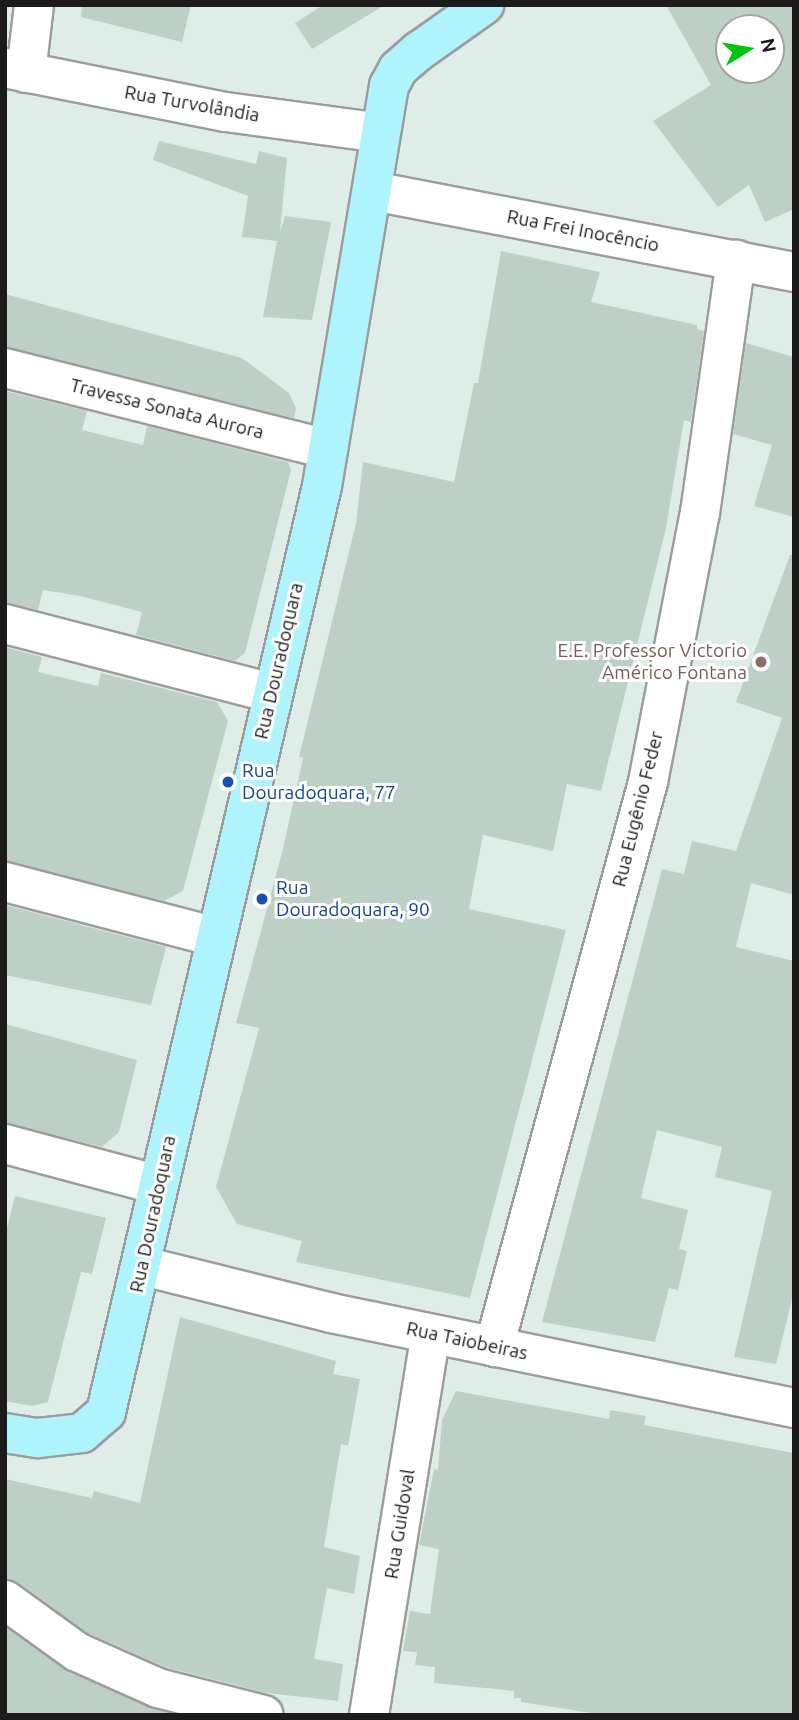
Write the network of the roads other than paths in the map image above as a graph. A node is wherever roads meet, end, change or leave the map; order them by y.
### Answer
1 (34, 5) edge
2 (484, 5) edge
3 (15, 70) edge
4 (381, 133) junction
5 (373, 191) junction
6 (736, 261) junction
7 (794, 272) edge
8 (5, 368) edge
9 (328, 449) junction
10 (5, 624) edge
11 (271, 693) junction
12 (5, 882) edge
13 (216, 937) junction
14 (5, 1144) edge
15 (159, 1185) junction
16 (143, 1266) junction
17 (430, 1334) junction
18 (494, 1347) junction
19 (794, 1408) edge
20 (5, 1433) edge
21 (5, 1600) edge
22 (264, 1715) edge
23 (369, 1715) edge

1 - 3 street
2 - 4 main road, Rua Douradoquara
3 - 4 street, Rua Turvolândia
4 - 5 main road, Rua Douradoquara
5 - 6 street, Rua Frei Inocêncio
5 - 9 main road, Rua Douradoquara
6 - 7 street, Rua Frei Inocêncio
6 - 18 street, Rua Eugênio Feder
8 - 9 street, Travessa Sonata Aurora
9 - 11 main road, Rua Douradoquara
10 - 11 street
11 - 13 main road, Rua Douradoquara
12 - 13 street
13 - 15 main road, Rua Douradoquara
14 - 15 street
15 - 16 main road, Rua Douradoquara
16 - 17 street, Rua Taiobeiras
16 - 20 main road, Rua Douradoquara
17 - 18 street, Rua Taiobeiras
17 - 23 street, Rua Guidoval
18 - 19 street, Rua Taiobeiras
21 - 22 street

